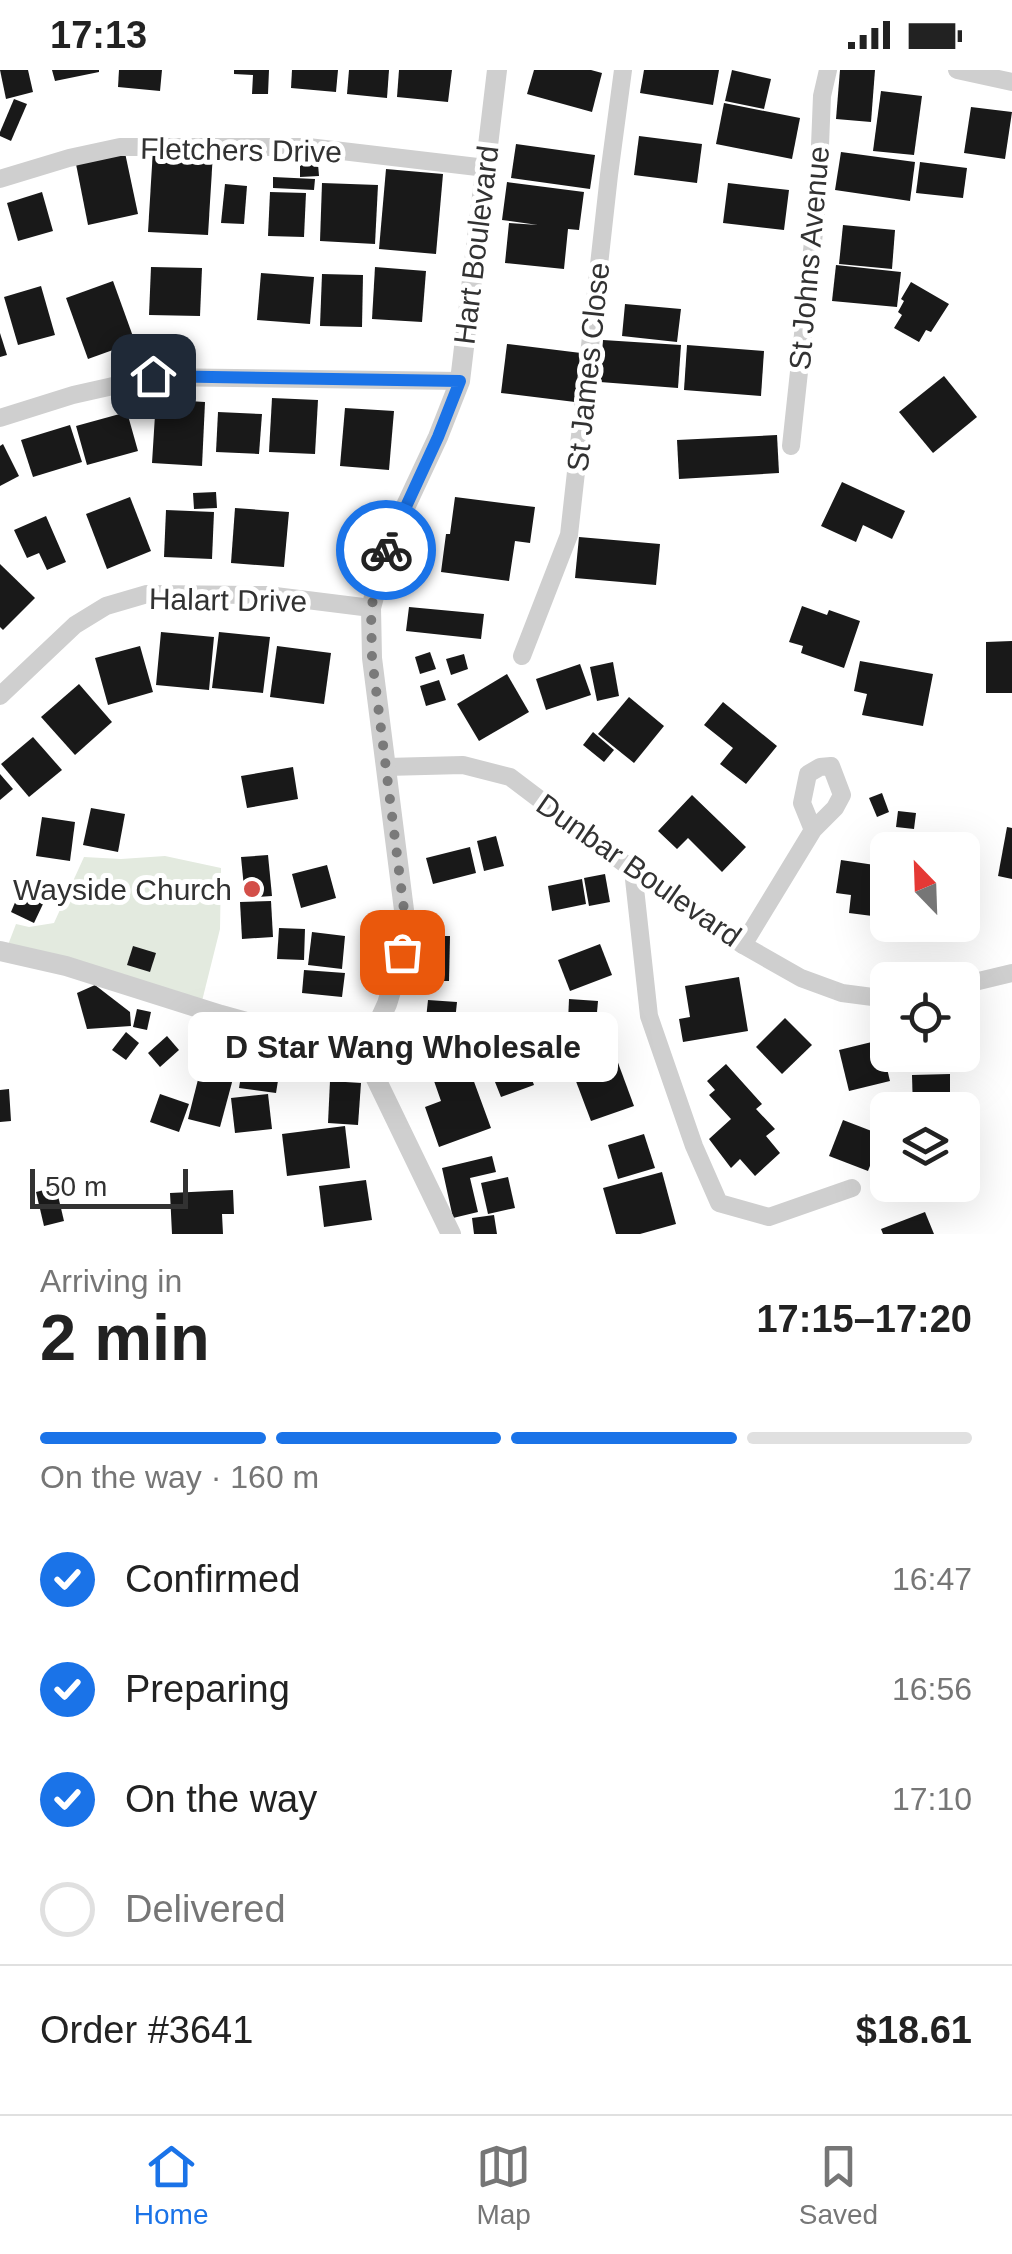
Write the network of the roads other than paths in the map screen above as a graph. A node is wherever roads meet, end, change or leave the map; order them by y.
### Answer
1 (497, 70) edge
2 (624, 70) edge
3 (828, 70) edge
4 (957, 70) edge
5 (1012, 82) edge
6 (486, 168) junction
7 (0, 178) edge
8 (460, 381) junction
9 (0, 418) edge
10 (791, 446) dead end
11 (371, 608) junction
12 (522, 656) dead end
13 (0, 696) edge
14 (386, 767) junction
15 (813, 830) dead end
16 (633, 870) junction
17 (744, 944) junction
18 (0, 952) edge
19 (1012, 973) edge
20 (980, 981) edge
21 (870, 997) edge
22 (364, 1054) junction
23 (852, 1188) dead end
24 (451, 1234) edge

1 - 6 street, Hart Boulevard
2 - 12 street, St James Close
3 - 10 street, St Johns Avenue
4 - 5 street
6 - 7 street, Fletchers Drive
6 - 8 street, Hart Boulevard
8 - 9 street
8 - 11 street, Hart Boulevard
11 - 13 street, Halart Drive
11 - 14 street, Hart Boulevard
14 - 16 street, Dunbar Boulevard
14 - 22 street, Hart Boulevard
15 - 17 street
16 - 17 street, Dunbar Boulevard
16 - 23 street
17 - 21 street, Dunbar Boulevard
18 - 22 street
19 - 20 street
22 - 24 street

